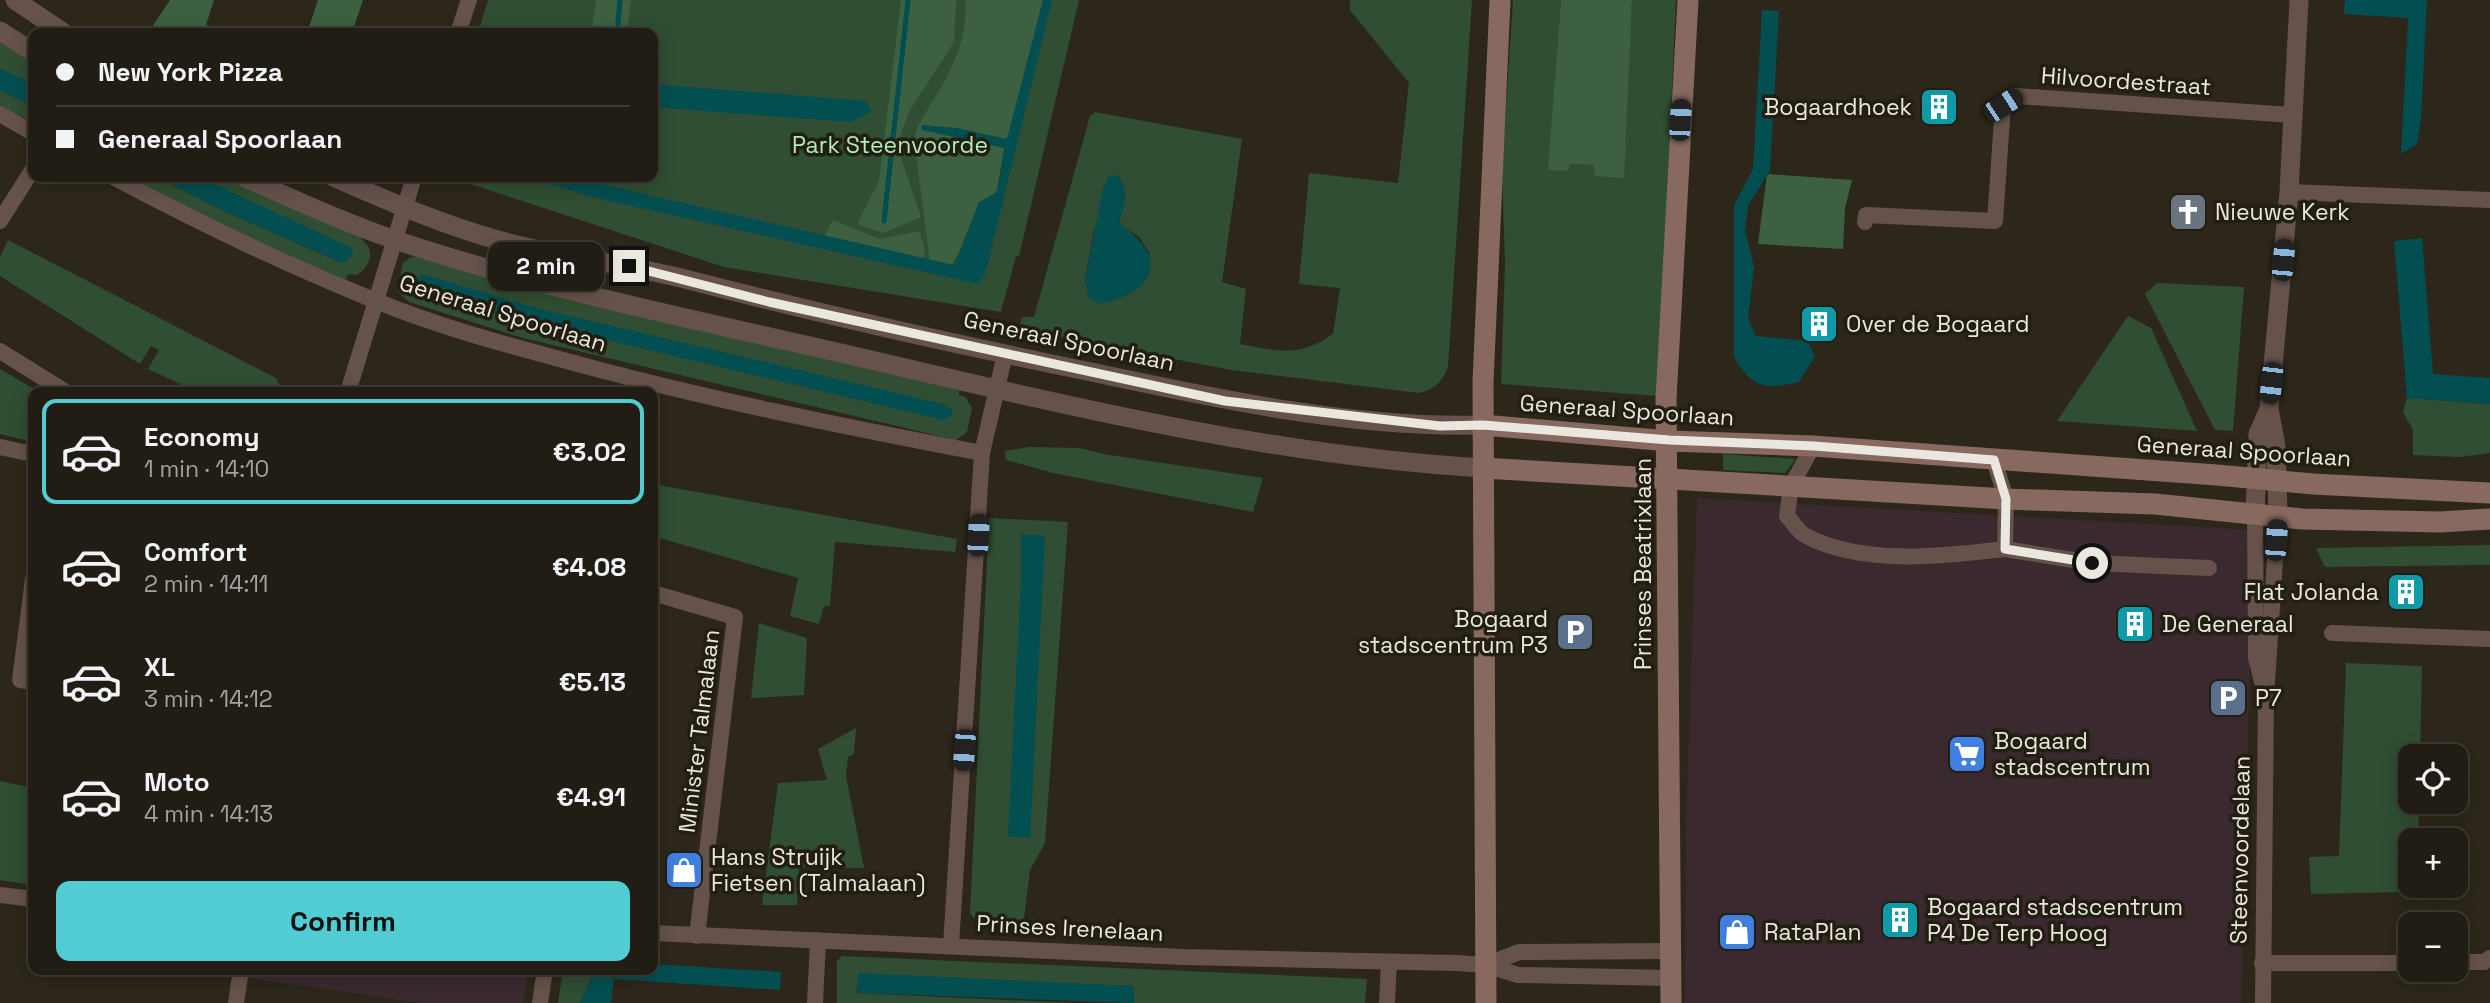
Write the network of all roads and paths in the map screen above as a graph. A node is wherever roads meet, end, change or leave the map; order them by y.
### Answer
1 (15, 0) edge
2 (469, 0) edge
3 (1500, 0) edge
4 (1688, 0) edge
5 (2299, 0) edge
6 (57, 28) edge
7 (460, 28) edge
8 (0, 31) edge
9 (28, 49) edge
10 (0, 114) edge
11 (2292, 116) junction
12 (28, 130) edge
13 (28, 177) edge
14 (123, 182) edge
15 (256, 182) edge
16 (344, 182) edge
17 (413, 182) edge
18 (2288, 192) junction
19 (2482, 200) edge
20 (405, 209) junction
21 (0, 221) edge
22 (1865, 222) dead end
23 (396, 240) junction
24 (377, 302) junction
25 (0, 351) edge
26 (1005, 355) junction
27 (617, 384) edge
28 (58, 387) edge
29 (350, 387) edge
30 (994, 391) junction
31 (658, 392) edge
32 (1483, 425) junction
33 (1669, 440) junction
34 (1814, 446) junction
35 (0, 447) edge
36 (28, 453) edge
37 (982, 453) junction
38 (1994, 460) junction
39 (1483, 468) junction
40 (1669, 480) junction
41 (2266, 480) junction
42 (1791, 486) junction
43 (2490, 493) edge
44 (2006, 499) junction
45 (2255, 513) junction
46 (2278, 515) junction
47 (2490, 519) edge
48 (2005, 549) junction
49 (2209, 568) dead end
50 (658, 594) edge
51 (28, 618) edge
52 (2332, 633) dead end
53 (2490, 639) edge
54 (28, 681) edge
55 (2266, 697) junction
56 (0, 895) edge
57 (28, 898) edge
58 (658, 933) edge
59 (697, 936) junction
60 (818, 940) junction
61 (951, 944) junction
62 (1670, 951) junction
63 (2490, 957) edge
64 (1389, 962) junction
65 (2468, 962) edge
66 (2262, 963) junction
67 (2398, 963) edge
68 (1486, 965) junction
69 (240, 975) edge
70 (544, 975) edge
71 (1670, 978) junction
72 (236, 1003) edge
73 (540, 1003) edge
74 (814, 1003) edge
75 (1387, 1003) edge
76 (1486, 1003) edge
77 (1671, 1003) edge
78 (2263, 1003) edge

1 - 6 street
2 - 7 street
3 - 32 main road
4 - 33 main road, Prinses Beatrixlaan
5 - 11 street, Steenvoordelaan
8 - 9 street
10 - 12 street
11 - 18 street, Steenvoordelaan
11 - 22 street, Hilvoordestraat
13 - 21 street
14 - 24 street, Generaal Spoorlaan
15 - 23 street, Generaal Spoorlaan
16 - 20 street, Generaal Spoorlaan
17 - 20 street
18 - 19 street
18 - 41 street, Steenvoordelaan
20 - 23 street
20 - 26 street, Generaal Spoorlaan
23 - 24 street
23 - 30 street, Generaal Spoorlaan
24 - 27 street, Generaal Spoorlaan
24 - 29 street
25 - 28 street
26 - 30 street
26 - 32 street, Generaal Spoorlaan
30 - 37 street
30 - 39 street, Generaal Spoorlaan
31 - 37 street, Generaal Spoorlaan
32 - 33 main road, Generaal Spoorlaan
32 - 39 main road
33 - 34 main road, Generaal Spoorlaan
33 - 40 main road, Prinses Beatrixlaan
34 - 38 main road, Generaal Spoorlaan
34 - 42 street
35 - 36 street
37 - 61 street
38 - 41 main road, Generaal Spoorlaan
38 - 44 street
39 - 40 main road, Generaal Spoorlaan
39 - 68 main road
40 - 42 main road, Generaal Spoorlaan
40 - 62 main road, Prinses Beatrixlaan
41 - 43 main road, Generaal Spoorlaan
41 - 45 street, Steenvoordelaan
41 - 46 street, Steenvoordelaan
42 - 44 main road, Generaal Spoorlaan
42 - 48 street
44 - 45 main road, Generaal Spoorlaan
44 - 48 street
45 - 46 main road, Generaal Spoorlaan
45 - 55 street, Steenvoordelaan
46 - 47 main road, Generaal Spoorlaan
46 - 55 street, Steenvoordelaan
48 - 49 street
50 - 59 street, Minister Talmalaan
51 - 54 street
52 - 53 street
55 - 66 street, Steenvoordelaan
56 - 57 street
58 - 59 street, Prinses Irenelaan
59 - 60 street, Prinses Irenelaan
60 - 61 street, Prinses Irenelaan
60 - 74 street
61 - 64 street, Prinses Irenelaan
62 - 68 street, Prinses Irenelaan
62 - 71 main road, Prinses Beatrixlaan
63 - 65 street
64 - 68 street, Prinses Irenelaan
64 - 75 street
66 - 67 street
66 - 78 street, Steenvoordelaan
68 - 71 street, Prinses Irenelaan
68 - 76 main road
69 - 72 street
70 - 73 street
71 - 77 main road, Prinses Beatrixlaan

